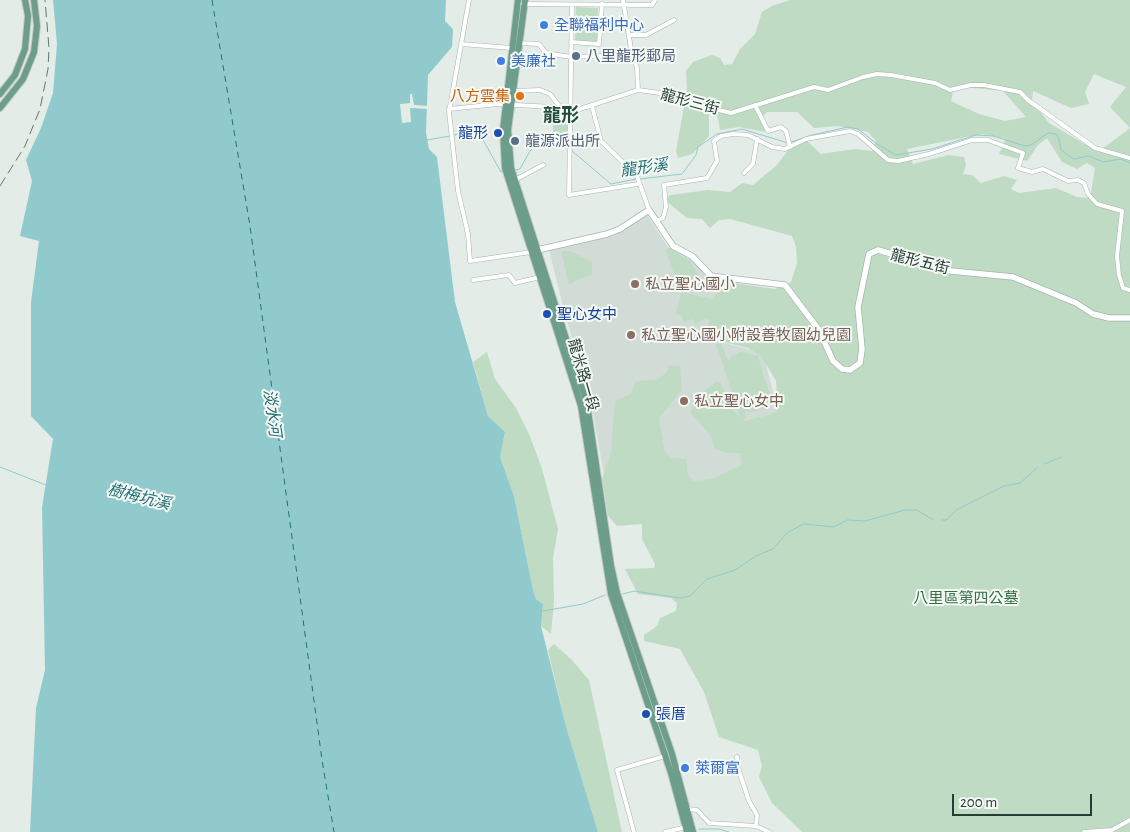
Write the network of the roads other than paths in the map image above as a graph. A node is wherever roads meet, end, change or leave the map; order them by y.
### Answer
1 (25, 0) edge
2 (34, 0) edge
3 (469, 0) edge
4 (655, 0) edge
5 (521, 2) edge
6 (566, 2) edge
7 (623, 2) edge
8 (602, 4) junction
9 (572, 5) junction
10 (674, 20) dead end
11 (629, 35) junction
12 (571, 42) junction
13 (519, 43) junction
14 (461, 44) junction
15 (512, 48) junction
16 (632, 55) junction
17 (571, 56) junction
18 (638, 90) junction
19 (513, 91) junction
20 (0, 94) edge
21 (508, 105) junction
22 (755, 105) junction
23 (592, 106) junction
24 (560, 107) junction
25 (0, 108) edge
26 (571, 108) junction
27 (449, 109) junction
28 (757, 139) junction
29 (790, 147) junction
30 (1130, 158) edge
31 (543, 165) dead end
32 (744, 173) dead end
33 (512, 178) junction
34 (638, 183) junction
35 (648, 210) junction
36 (656, 221) junction
37 (534, 251) junction
38 (540, 277) junction
39 (473, 280) dead end
40 (1130, 290) edge
41 (1130, 318) edge
42 (581, 396) junction
43 (669, 755) junction
44 (737, 757) dead end
45 (688, 809) junction
46 (1130, 820) edge
47 (756, 826) junction
48 (689, 829) edge
49 (634, 832) edge
50 (665, 832) edge
51 (769, 832) edge
52 (1084, 832) edge

1 - 20 main road
2 - 25 main road
3 - 14 street
4 - 7 street
5 - 6 street
5 - 13 main road, 龍米路一段
5 - 15 main road, 龍米路一段
6 - 9 street
7 - 8 street
7 - 11 street
8 - 9 street
8 - 12 street
9 - 12 street
10 - 11 street
11 - 16 street
12 - 17 street
13 - 17 street
13 - 19 main road, 龍米路一段
14 - 15 street
14 - 27 street
15 - 21 main road, 龍米路一段
16 - 17 street
16 - 18 street
17 - 26 street
18 - 22 street, 龍形三街
18 - 23 street, 龍形三街
19 - 21 main road, 龍米路一段
19 - 24 street
21 - 24 street, 龍形三街
21 - 27 street, 龍形三街
21 - 33 main road, 龍米路一段
22 - 29 street
22 - 30 street, 龍形三街
23 - 26 street, 龍形三街
23 - 34 street
24 - 26 street, 龍形三街
26 - 34 street
27 - 37 street
28 - 29 street
28 - 32 street
28 - 36 street
29 - 40 street
31 - 33 street
33 - 37 main road, 龍米路一段
34 - 35 street
35 - 36 street, 龍形五街
35 - 37 street
36 - 41 street, 龍形五街
37 - 38 main road, 龍米路一段
37 - 42 main road, 龍米路一段
38 - 39 street
38 - 42 main road, 龍米路一段
42 - 43 main road, 龍米路一段
43 - 45 main road
43 - 48 main road
43 - 49 street
44 - 47 street
45 - 47 street
45 - 48 main road
46 - 52 street
47 - 51 street
48 - 50 street

